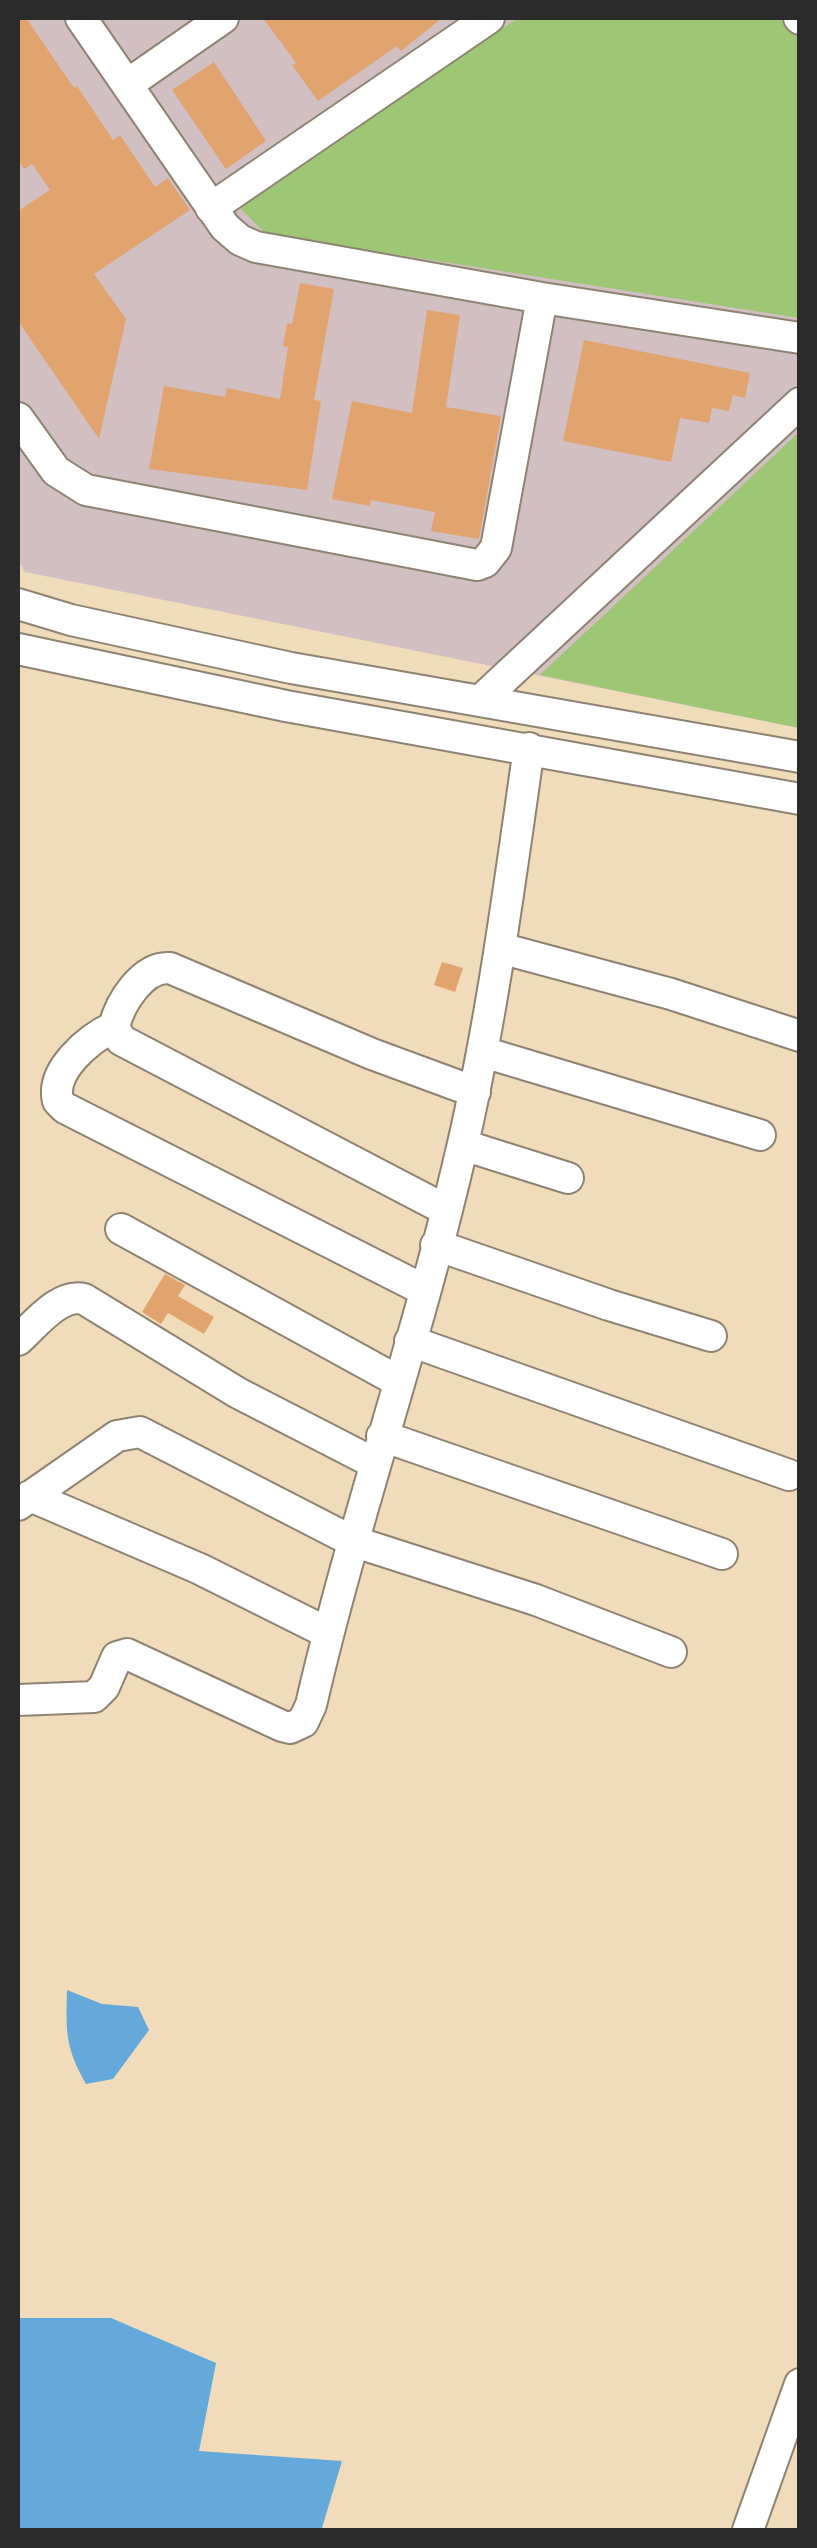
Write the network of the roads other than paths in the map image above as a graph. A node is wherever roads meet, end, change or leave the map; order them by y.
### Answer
1 (81, 18) edge
2 (223, 18) edge
3 (489, 18) edge
4 (128, 84) junction
5 (211, 208) junction
6 (542, 298) junction
7 (800, 338) edge
8 (800, 404) edge
9 (18, 418) edge
10 (18, 604) edge
11 (18, 650) edge
12 (481, 700) junction
13 (529, 748) junction
14 (800, 757) edge
15 (800, 799) edge
16 (500, 948) junction
17 (114, 1027) junction
18 (800, 1036) edge
19 (483, 1052) junction
20 (475, 1092) junction
21 (760, 1136) dead end
22 (463, 1145) junction
23 (568, 1178) dead end
24 (446, 1210) junction
25 (121, 1229) dead end
26 (436, 1245) junction
27 (424, 1290) junction
28 (711, 1336) dead end
29 (18, 1340) edge
30 (410, 1340) junction
31 (398, 1381) junction
32 (378, 1450) junction
33 (789, 1475) dead end
34 (24, 1501) edge
35 (352, 1540) junction
36 (722, 1554) dead end
37 (328, 1633) junction
38 (672, 1652) dead end
39 (18, 1700) edge
40 (800, 2384) edge
41 (748, 2530) edge

1 - 4 street
2 - 4 street
3 - 5 street
4 - 5 street
5 - 6 street
6 - 7 street
6 - 9 street
8 - 12 street
10 - 12 street
11 - 13 street
12 - 14 street
13 - 15 street
13 - 16 street
16 - 18 street
16 - 19 street
17 - 20 street
17 - 24 street
17 - 27 street
19 - 20 street
19 - 21 street
20 - 22 street
22 - 23 street
22 - 24 street
24 - 26 street
25 - 31 street
26 - 27 street
26 - 28 street
27 - 30 street
29 - 32 street
30 - 31 street
30 - 33 street
31 - 32 street
32 - 35 street
32 - 36 street
34 - 35 street
34 - 37 street
35 - 37 street
35 - 38 street
37 - 39 street
40 - 41 street

